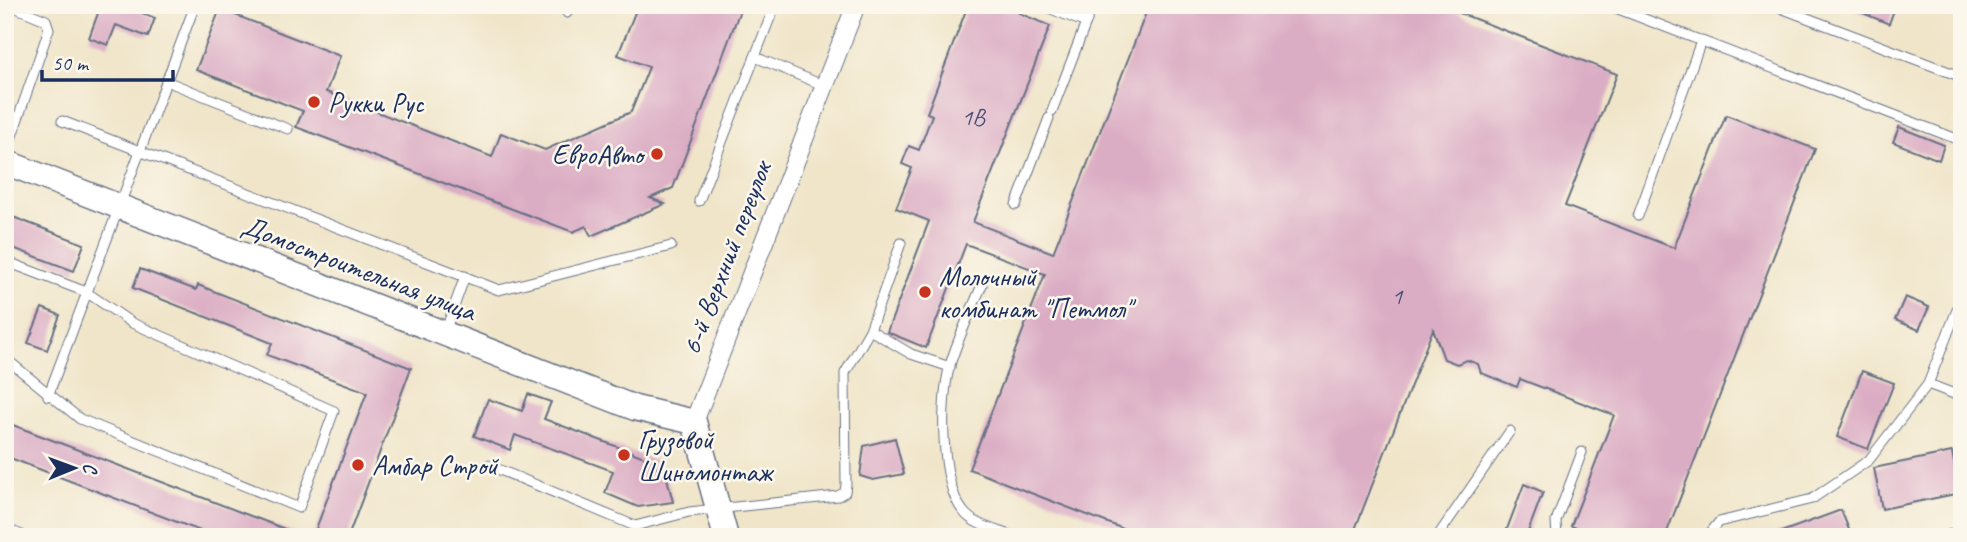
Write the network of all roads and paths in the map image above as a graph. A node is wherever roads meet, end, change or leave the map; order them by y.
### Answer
1 (9, 5) edge
2 (195, 5) edge
3 (775, 5) edge
4 (856, 5) edge
5 (1041, 5) edge
6 (1093, 5) edge
7 (1608, 5) edge
8 (1773, 5) edge
9 (1086, 23) junction
10 (1701, 41) junction
11 (755, 57) junction
12 (1962, 77) edge
13 (166, 81) junction
14 (825, 86) junction
15 (62, 121) dead end
16 (288, 129) dead end
17 (1962, 141) edge
18 (139, 151) junction
19 (5, 156) edge
20 (5, 162) edge
21 (699, 201) dead end
22 (1016, 205) dead end
23 (118, 206) junction
24 (1638, 216) dead end
25 (901, 243) dead end
26 (671, 246) dead end
27 (5, 261) edge
28 (465, 276) junction
29 (982, 285) dead end
30 (86, 292) junction
31 (1962, 296) edge
32 (870, 330) junction
33 (444, 333) junction
34 (5, 358) edge
35 (950, 367) junction
36 (1928, 384) junction
37 (48, 396) junction
38 (1962, 397) edge
39 (694, 422) junction
40 (1510, 431) dead end
41 (1581, 452) dead end
42 (488, 465) dead end
43 (718, 509) junction
44 (5, 528) edge
45 (1962, 530) edge
46 (26, 537) edge
47 (726, 537) edge
48 (1015, 537) edge
49 (1437, 537) edge
50 (1557, 537) edge
51 (1707, 537) edge
52 (1944, 537) edge

1 - 19 lane
2 - 13 lane
3 - 11 lane
4 - 14 street, 6-й Верхний переулок
5 - 9 lane
6 - 9 lane
7 - 10 lane
8 - 12 lane
9 - 22 lane
10 - 17 lane
10 - 24 lane
11 - 14 lane
11 - 21 lane
13 - 16 lane
13 - 18 lane
14 - 39 street, 6-й Верхний переулок
15 - 18 lane
18 - 23 lane
18 - 28 lane
20 - 23 street, Домостроительная улица
23 - 30 lane
23 - 33 street, Домостроительная улица
25 - 32 lane
26 - 28 lane
27 - 30 lane
28 - 33 lane
29 - 35 lane
30 - 37 lane
30 - 37 lane
31 - 36 lane
32 - 35 lane
32 - 43 lane
33 - 39 street, Домостроительная улица
34 - 37 lane
35 - 48 lane
36 - 38 lane
36 - 51 lane
39 - 43 street
40 - 49 lane
41 - 50 lane
42 - 43 lane
43 - 47 street
44 - 46 lane
45 - 52 lane

